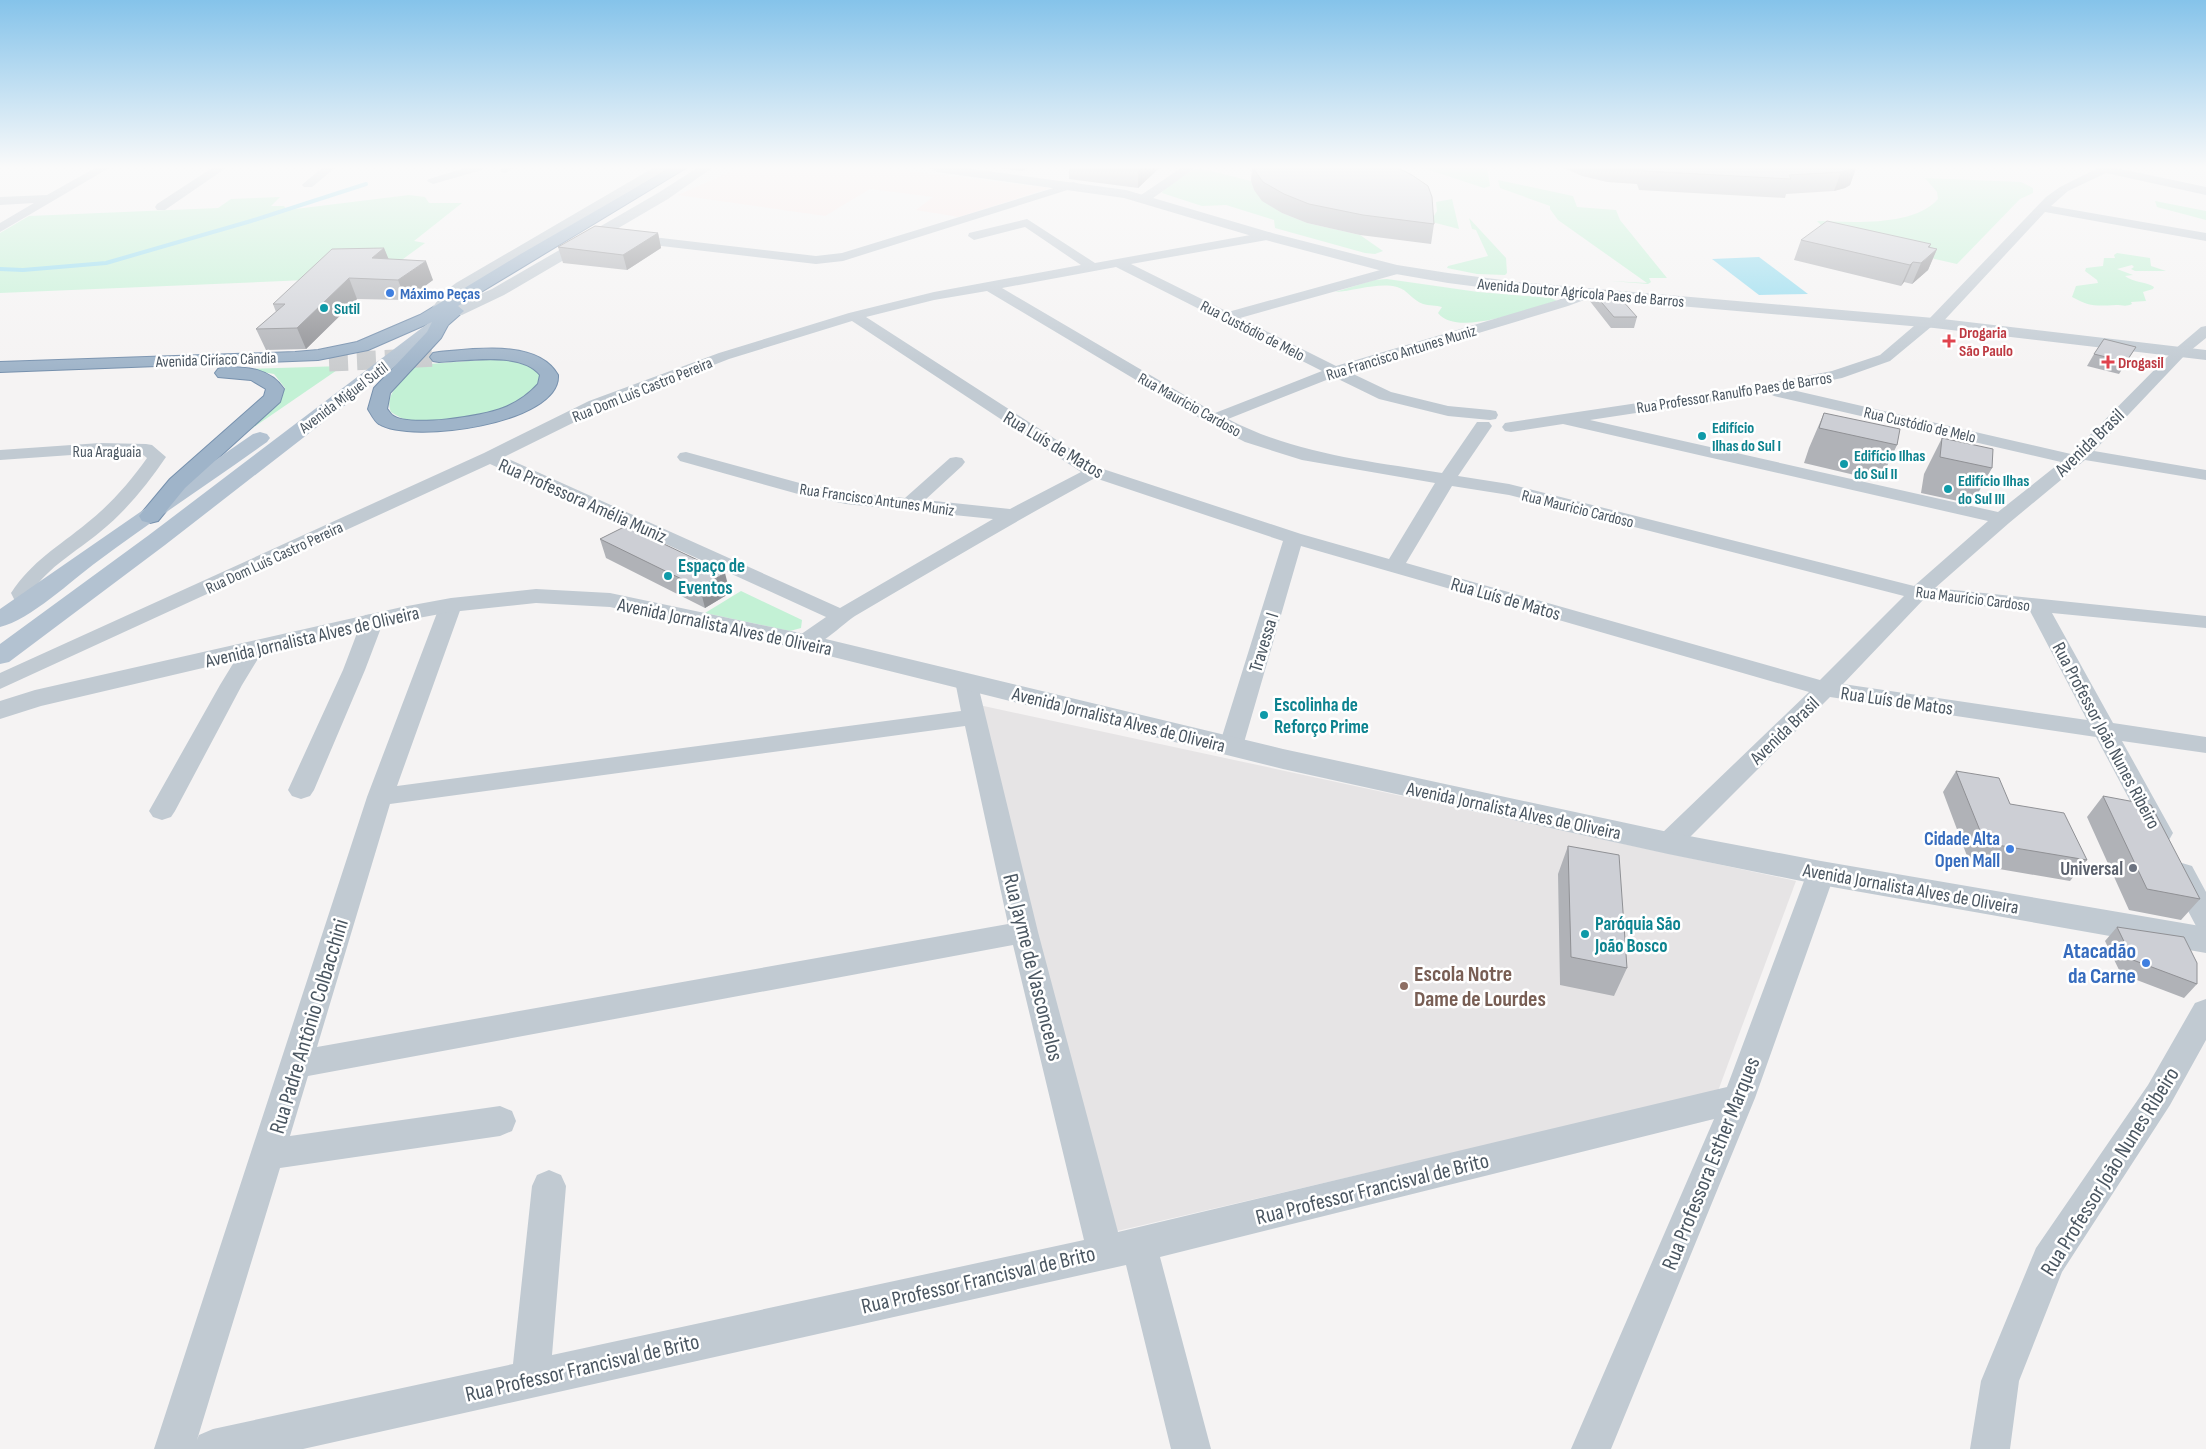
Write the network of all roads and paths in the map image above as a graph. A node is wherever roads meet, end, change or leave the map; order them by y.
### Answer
1 (548, 236) edge
2 (563, 236) edge
3 (578, 236) edge
4 (595, 236) edge
5 (612, 236) edge
6 (911, 236) edge
7 (1046, 236) edge
8 (1268, 236) joint
9 (2015, 236) edge
10 (1116, 262) junction
11 (1092, 266) junction
12 (1396, 270) junction
13 (988, 285) junction
14 (1590, 293) junction
15 (440, 316) junction
16 (854, 316) junction
17 (1227, 317) junction
18 (1930, 323) junction
19 (2206, 330) edge
20 (2180, 352) junction
21 (2206, 355) edge
22 (439, 357) tunnel mouth
23 (329, 362) tunnel mouth
24 (0, 367) edge
25 (1335, 371) junction
26 (0, 374) edge
27 (0, 382) edge
28 (1765, 389) junction
29 (1585, 415) junction
30 (1214, 419) junction
31 (1559, 419) junction
32 (1492, 425) junction
33 (1604, 427) junction
34 (0, 455) edge
35 (490, 457) junction
36 (686, 457) dead end
37 (2078, 457) junction
38 (956, 462) dead end
39 (1094, 472) junction
40 (2206, 475) edge
41 (1446, 480) junction
42 (909, 505) junction
43 (1013, 515) junction
44 (150, 516) junction
45 (2002, 519) junction
46 (103, 521) junction
47 (118, 536) junction
48 (1294, 538) junction
49 (1394, 566) junction
50 (1918, 593) junction
51 (26, 605) junction
52 (451, 605) junction
53 (2038, 606) junction
54 (841, 616) junction
55 (0, 620) edge
56 (373, 620) junction
57 (2206, 622) edge
58 (805, 642) junction
59 (253, 649) junction
60 (0, 656) edge
61 (966, 681) junction
62 (0, 682) edge
63 (1825, 689) junction
64 (0, 696) edge
65 (35, 699) junction
66 (0, 710) edge
67 (974, 717) junction
68 (2105, 731) junction
69 (2206, 745) edge
70 (1231, 746) junction
71 (301, 790) dead end
72 (380, 797) junction
73 (162, 811) dead end
74 (1668, 843) junction
75 (1821, 873) junction
76 (2206, 918) edge
77 (1024, 932) junction
78 (2206, 940) edge
79 (2206, 1012) edge
80 (297, 1064) junction
81 (1739, 1098) junction
82 (500, 1122) dead end
83 (268, 1154) junction
84 (549, 1186) dead end
85 (1122, 1248) junction
86 (531, 1379) junction
87 (174, 1449) edge
88 (213, 1449) edge
89 (1191, 1449) edge
90 (1591, 1449) edge
91 (1990, 1449) edge

1 - 15 street, Avenida Miguel Sutil
2 - 15 highway
3 - 15 highway
4 - 15 street, Avenida Miguel Sutil
5 - 6 street
7 - 11 street
8 - 10 street, Rua Dom Luís Castro Pereira
8 - 12 street, Avenida Doutor Agrícola Paes de Barros
9 - 18 street, Rua Professor Ranulfo Paes de Barros
10 - 11 street, Rua Dom Luís Castro Pereira
10 - 17 street, Rua Custódio de Melo
11 - 13 street, Rua Dom Luís Castro Pereira
12 - 14 street, Avenida Doutor Agrícola Paes de Barros
12 - 17 street
13 - 16 street, Rua Dom Luís Castro Pereira
13 - 30 street, Rua Maurício Cardoso
14 - 18 street, Avenida Doutor Agrícola Paes de Barros
14 - 25 street, Rua Francisco Antunes Muniz
15 - 22 highway
15 - 24 highway, Avenida Ciríaco Cândia
15 - 44 main road, Avenida Miguel Sutil
15 - 60 main road, Avenida Miguel Sutil
16 - 35 street, Rua Dom Luís Castro Pereira
16 - 39 street, Rua Luís de Matos
17 - 25 street, Rua Custódio de Melo
18 - 20 street, Avenida Doutor Agrícola Paes de Barros
18 - 28 street, Rua Professor Ranulfo Paes de Barros
19 - 20 street, Avenida Brasil
20 - 21 street, Avenida Doutor Agrícola Paes de Barros
20 - 37 street, Avenida Brasil
23 - 26 highway
25 - 30 street, Rua Francisco Antunes Muniz
25 - 32 street, Rua Custódio de Melo
27 - 44 highway
28 - 29 street, Rua Professor Ranulfo Paes de Barros
28 - 37 street, Rua Custódio de Melo
29 - 31 street, Rua Professor Ranulfo Paes de Barros
29 - 33 street
30 - 41 street, Rua Maurício Cardoso
31 - 32 street, Rua Professor Ranulfo Paes de Barros
31 - 33 street
32 - 41 street
33 - 45 street
34 - 46 street, Rua Araguaia
35 - 54 street, Rua Professora Amélia Muniz
35 - 62 street, Rua Dom Luís Castro Pereira
36 - 42 street, Rua Francisco Antunes Muniz
37 - 40 street, Rua Custódio de Melo
37 - 45 street, Avenida Brasil
38 - 42 street
39 - 43 street, Rua Francisco Antunes Muniz
39 - 48 street, Rua Luís de Matos
41 - 49 street
41 - 50 street, Rua Maurício Cardoso
42 - 43 street, Rua Francisco Antunes Muniz
43 - 54 street, Rua Francisco Antunes Muniz
44 - 47 main road, Avenida Miguel Sutil
45 - 50 street, Avenida Brasil
46 - 47 street
46 - 51 street, Rua Araguaia
47 - 51 main road, Avenida Miguel Sutil
48 - 49 street, Rua Luís de Matos
48 - 70 street, Travessa I
49 - 63 street, Rua Luís de Matos
50 - 53 street, Rua Maurício Cardoso
50 - 63 street, Avenida Brasil
51 - 55 main road, Avenida Miguel Sutil
52 - 56 street, Avenida Jornalista Alves de Oliveira
52 - 58 street, Avenida Jornalista Alves de Oliveira
52 - 72 street, Rua Padre Antônio Colbacchini
53 - 57 street, Rua Maurício Cardoso
53 - 68 street, Rua Professor João Nunes Ribeiro
54 - 58 street, Rua Francisco Antunes Muniz
56 - 59 street, Avenida Jornalista Alves de Oliveira
56 - 71 street
58 - 61 street, Avenida Jornalista Alves de Oliveira
59 - 65 street, Avenida Jornalista Alves de Oliveira
59 - 73 street
61 - 67 street, Rua Jayme de Vasconcelos
61 - 70 street, Avenida Jornalista Alves de Oliveira
63 - 68 street, Rua Luís de Matos
63 - 74 street, Avenida Brasil
64 - 65 street
65 - 66 street
67 - 72 street
67 - 77 street, Rua Jayme de Vasconcelos
68 - 69 street, Rua Luís de Matos
68 - 76 street, Rua Professor João Nunes Ribeiro
70 - 74 street, Avenida Jornalista Alves de Oliveira
72 - 80 street, Rua Padre Antônio Colbacchini
74 - 75 street, Avenida Jornalista Alves de Oliveira
75 - 78 street, Avenida Jornalista Alves de Oliveira
75 - 81 street, Rua Professora Esther Marques
77 - 80 street
77 - 85 street, Rua Jayme de Vasconcelos
79 - 91 street, Rua Professor João Nunes Ribeiro
80 - 83 street, Rua Padre Antônio Colbacchini
81 - 85 street, Rua Professor Francisval de Brito
81 - 90 street, Rua Professora Esther Marques
82 - 83 street
83 - 87 street, Rua Padre Antônio Colbacchini
84 - 86 street
85 - 86 street, Rua Professor Francisval de Brito
85 - 89 street, Rua Jayme de Vasconcelos
86 - 88 street, Rua Professor Francisval de Brito

